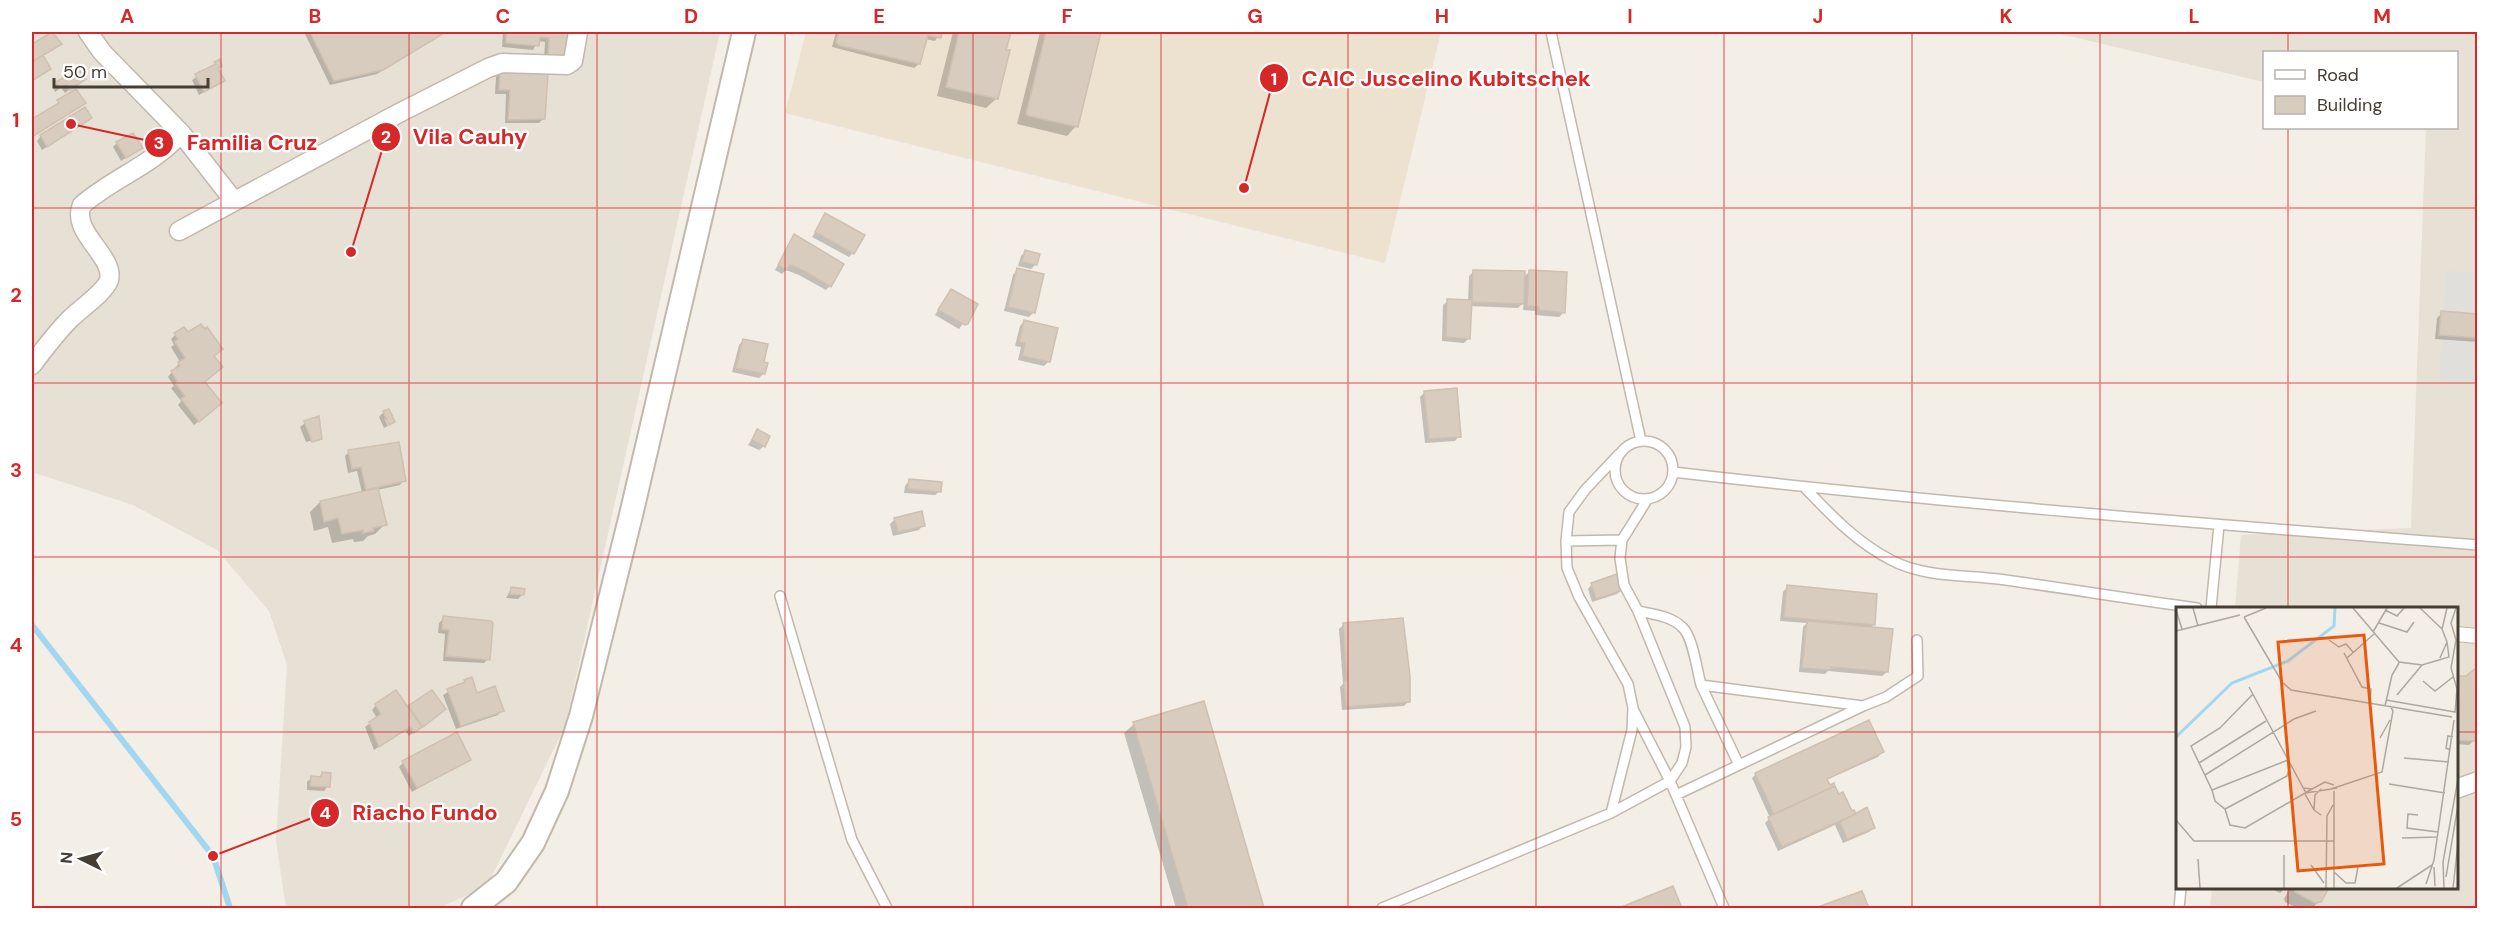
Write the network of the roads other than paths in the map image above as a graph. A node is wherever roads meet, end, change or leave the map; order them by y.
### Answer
1 (88, 32) edge
2 (578, 32) edge
3 (744, 32) edge
4 (1551, 32) edge
5 (181, 133) junction
6 (234, 201) junction
7 (179, 231) dead end
8 (32, 365) edge
9 (1641, 441) junction
10 (1619, 454) junction
11 (1673, 472) junction
12 (1804, 488) junction
13 (1647, 500) junction
14 (2220, 525) junction
15 (1622, 540) junction
16 (1566, 541) junction
17 (2478, 545) edge
18 (780, 596) dead end
19 (2184, 607) edge
20 (2211, 607) edge
21 (1638, 611) junction
22 (2458, 634) edge
23 (2478, 636) edge
24 (1917, 640) dead end
25 (1701, 685) junction
26 (1863, 706) junction
27 (1633, 708) junction
28 (1739, 765) junction
29 (1670, 781) junction
30 (2478, 781) edge
31 (2458, 789) edge
32 (1676, 795) junction
33 (1611, 813) junction
34 (2181, 889) edge
35 (472, 909) edge
36 (887, 909) edge
37 (1382, 909) edge
38 (1724, 909) edge
39 (2179, 909) edge

1 - 5 street
2 - 6 street
3 - 35 street
4 - 9 lane
5 - 6 street
5 - 8 street
6 - 7 street
9 - 10 lane
9 - 11 lane
10 - 13 lane
10 - 16 lane
11 - 12 lane
11 - 13 lane
12 - 14 lane
12 - 19 lane
13 - 15 lane
14 - 17 lane
14 - 20 lane
15 - 16 lane
15 - 21 lane
16 - 27 lane
18 - 36 lane
21 - 25 lane
21 - 29 lane
22 - 23 street
24 - 26 lane
25 - 26 lane
25 - 28 lane
26 - 28 lane
27 - 29 lane
27 - 33 lane
28 - 32 lane
29 - 32 lane
29 - 33 lane
30 - 31 street
32 - 38 lane
33 - 37 lane
34 - 39 lane

